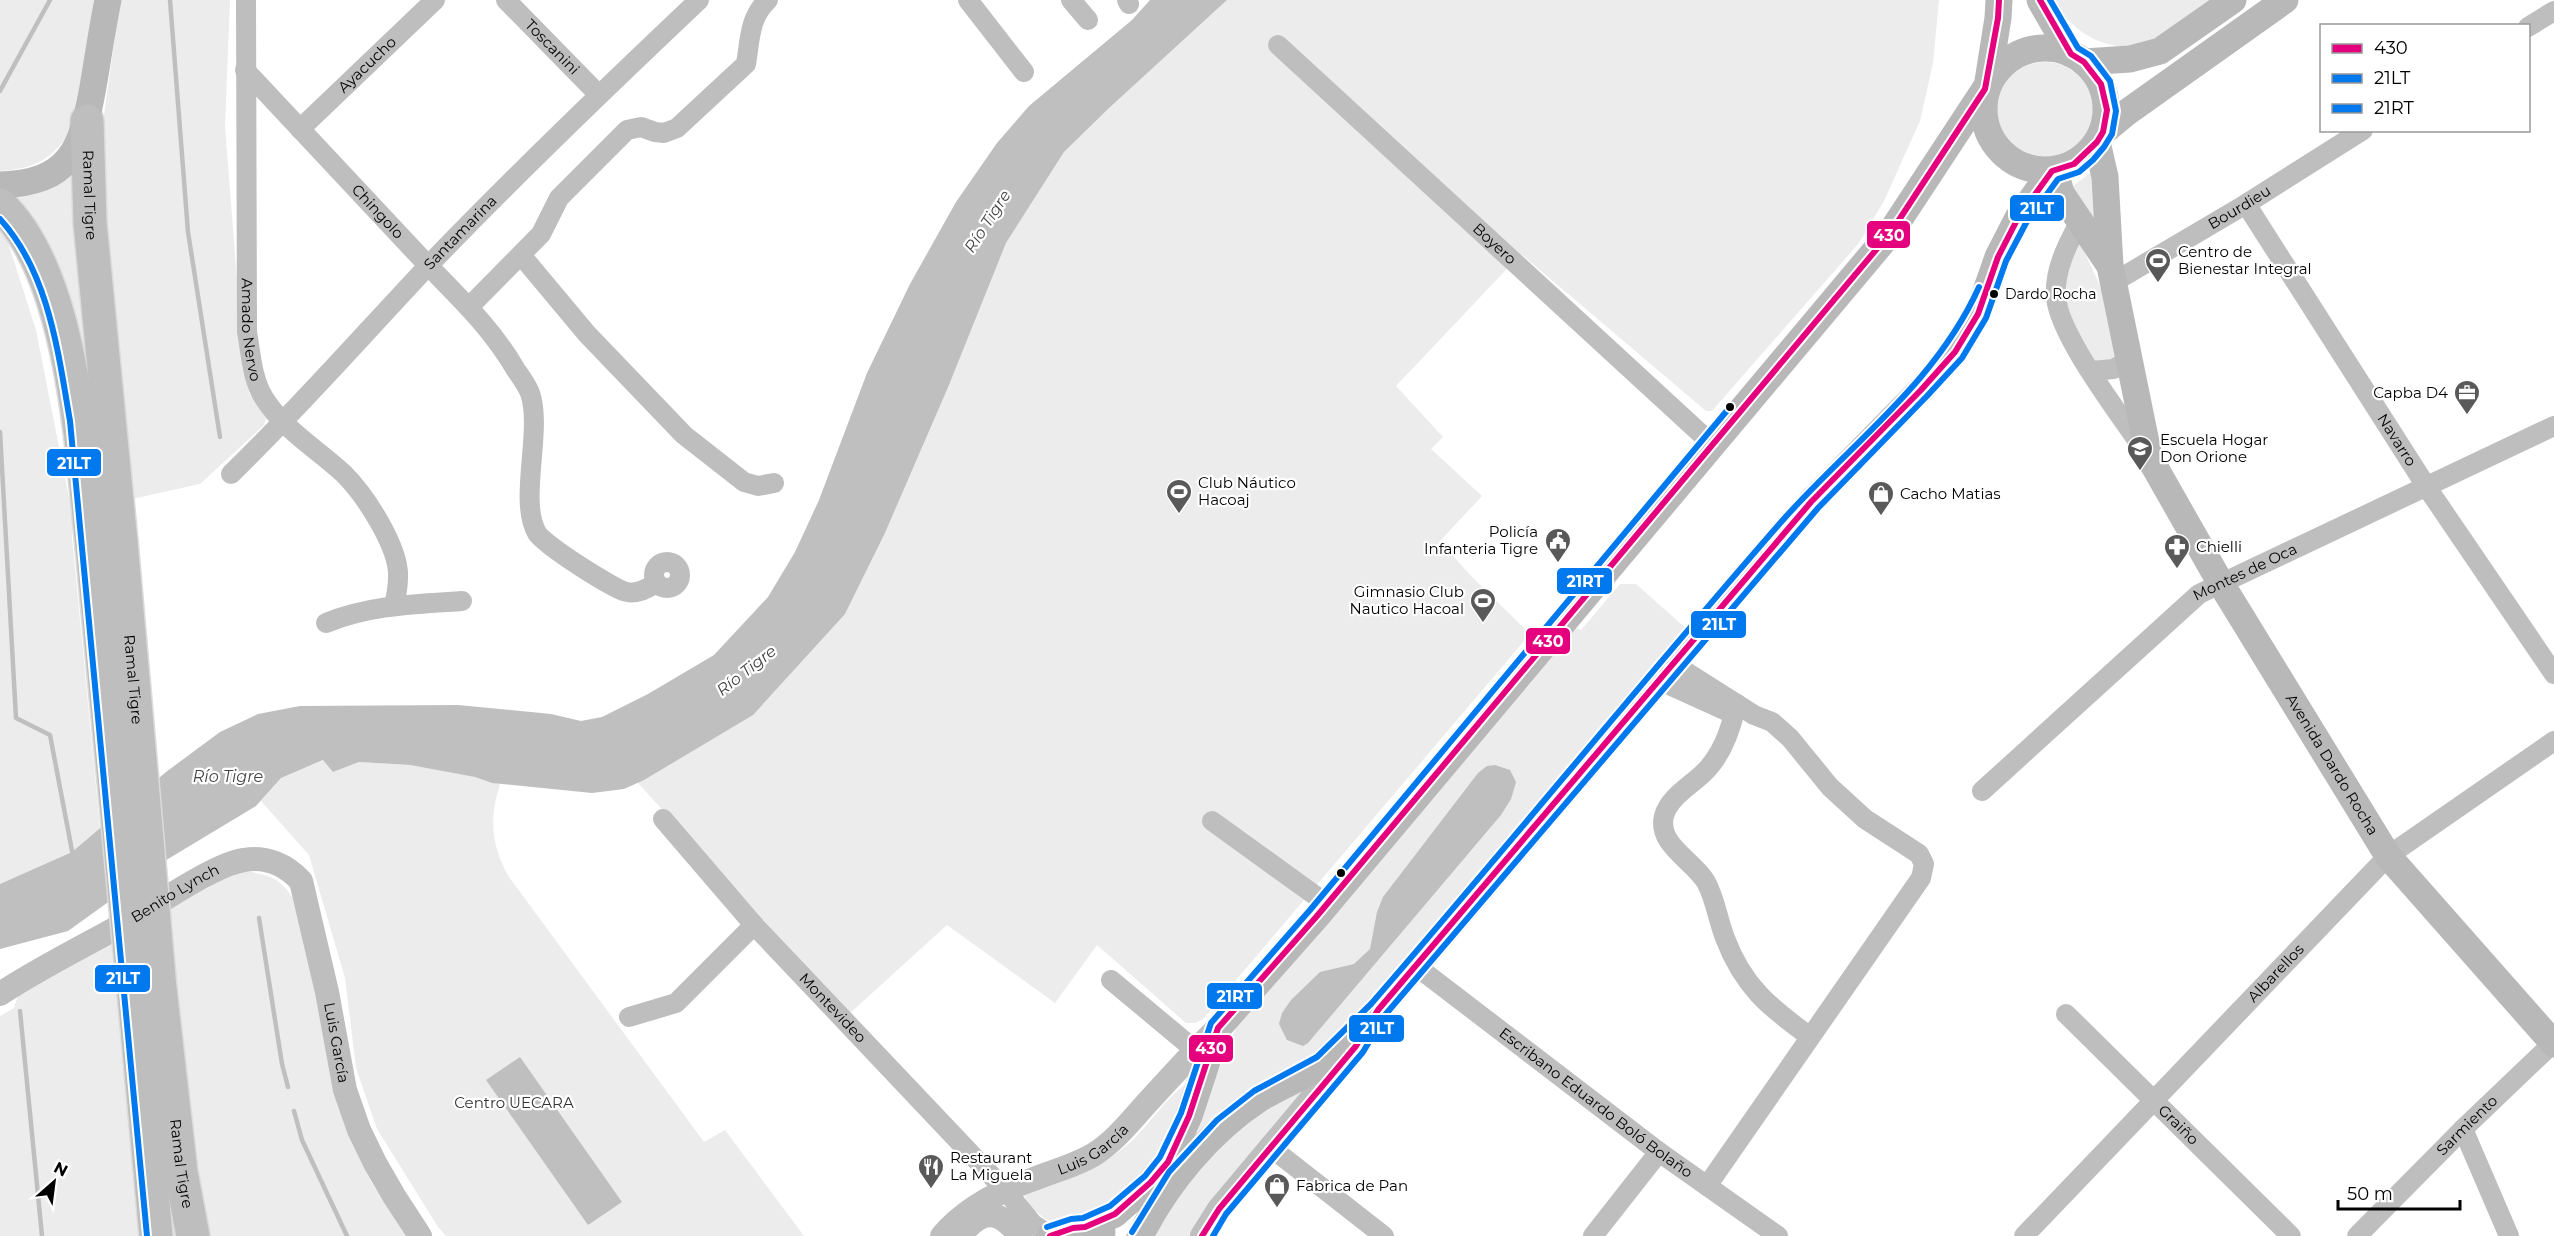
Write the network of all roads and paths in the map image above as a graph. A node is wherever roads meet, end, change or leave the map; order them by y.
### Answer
1 (108, 0) edge
2 (246, 0) edge
3 (435, 0) edge
4 (506, 0) edge
5 (699, 0) edge
6 (768, 0) edge
7 (968, 0) edge
8 (1071, 0) edge
9 (1999, 0) edge
10 (2040, 0) edge
11 (2233, 0) edge
12 (2285, 0) edge
13 (2554, 11) edge
14 (1088, 20) dead end
15 (2530, 26) edge
16 (1278, 45) dead end
17 (2078, 58) junction
18 (245, 69) junction
19 (1024, 72) dead end
20 (1987, 85) junction
21 (599, 94) junction
22 (87, 121) junction
23 (300, 129) junction
24 (2360, 132) edge
25 (2100, 137) junction
26 (2053, 171) junction
27 (0, 185) edge
28 (2246, 204) junction
29 (0, 205) edge
30 (2079, 223) junction
31 (520, 255) junction
32 (429, 266) junction
33 (2112, 274) junction
34 (470, 306) junction
35 (2129, 359) junction
36 (2091, 371) junction
37 (283, 423) junction
38 (2554, 426) edge
39 (1712, 444) junction
40 (2149, 457) junction
41 (231, 474) dead end
42 (774, 483) dead end
43 (2426, 486) junction
44 (106, 544) junction
45 (2220, 582) junction
46 (657, 583) dead end
47 (462, 602) dead end
48 (394, 606) junction
49 (327, 622) dead end
50 (1665, 671) junction
51 (2554, 674) edge
52 (1742, 711) junction
53 (2554, 741) edge
54 (1982, 791) dead end
55 (663, 819) dead end
56 (1212, 821) dead end
57 (2388, 856) junction
58 (262, 860) joint
59 (1327, 904) junction
60 (754, 925) junction
61 (1416, 966) junction
62 (1111, 980) dead end
63 (147, 991) junction
64 (0, 994) edge
65 (1378, 1010) junction
66 (2066, 1014) dead end
67 (629, 1017) dead end
68 (1218, 1028) junction
69 (1809, 1036) junction
70 (2554, 1043) edge
71 (1195, 1050) junction
72 (2154, 1099) junction
73 (2463, 1129) junction
74 (1269, 1146) junction
75 (1659, 1152) junction
76 (1707, 1186) junction
77 (1006, 1191) junction
78 (1085, 1227) junction
79 (1014, 1228) edge
80 (156, 1236) edge
81 (193, 1236) edge
82 (420, 1236) edge
83 (942, 1236) edge
84 (959, 1236) edge
85 (1051, 1236) edge
86 (1111, 1236) edge
87 (1140, 1236) edge
88 (1202, 1236) edge
89 (1384, 1236) edge
90 (1593, 1236) edge
91 (1778, 1236) edge
92 (2024, 1236) edge
93 (2290, 1236) edge
94 (2357, 1236) edge
95 (2510, 1236) edge

1 - 22 main road, Ramal Tigre
2 - 18 street, Amado Nervo
3 - 23 street, Ayacucho
4 - 21 street, Toscanini
5 - 21 street, Santamarina
6 - 31 street
7 - 19 street
8 - 14 street
9 - 20 main road, Luis García
10 - 17 main road
11 - 17 main road
12 - 25 main road
13 - 15 street
16 - 39 street, Boyero
17 - 20 main road
17 - 25 main road
18 - 23 street, Chingolo
18 - 37 street, Amado Nervo
20 - 26 main road
20 - 39 main road, Luis García
21 - 32 street, Santamarina
22 - 27 main road, Ramal Tigre
22 - 44 highway, Ramal Tigre
23 - 32 street, Chingolo
24 - 28 street, Bourdieu
25 - 26 main road
25 - 33 main road, Avenida Dardo Rocha
26 - 30 main road, Avenida Dardo Rocha
26 - 50 main road
28 - 33 street, Bourdieu
28 - 43 street, Navarro
29 - 44 highway, Ramal Tigre
30 - 33 main road, Avenida Dardo Rocha
30 - 36 street, Avenida Dardo Rocha
31 - 34 street
31 - 42 street
32 - 34 street, Chingolo
32 - 37 street, Santamarina
33 - 35 main road, Avenida Dardo Rocha
34 - 46 street, Chingolo
35 - 36 street
35 - 40 main road, Avenida Dardo Rocha
36 - 40 street, Avenida Dardo Rocha
37 - 41 street, Santamarina
37 - 48 street, Amado Nervo
38 - 43 street, Montes de Oca
39 - 59 main road, Luis García
40 - 45 main road, Avenida Dardo Rocha
43 - 45 street, Montes de Oca
43 - 51 street, Navarro
44 - 63 highway, Ramal Tigre, bridge
45 - 54 street, Montes de Oca
45 - 57 main road, Avenida Dardo Rocha
47 - 48 street
48 - 49 street
50 - 52 street
50 - 61 main road
52 - 69 street
52 - 69 street
53 - 57 street, Albarellos
55 - 60 street, Montevideo
56 - 59 street
57 - 70 main road, Avenida Dardo Rocha
57 - 72 street, Albarellos
58 - 64 street, Benito Lynch
58 - 82 street, Luis García
59 - 68 main road, Luis García
60 - 67 street
60 - 77 street, Montevideo
61 - 65 main road
61 - 75 street, Escribano Eduardo Boló Bolaño
62 - 71 street
63 - 80 highway
63 - 81 highway, Ramal Tigre
65 - 74 street
65 - 87 main road
66 - 72 street, Graiño
68 - 71 street, Luis García
68 - 78 main road, Luis García
69 - 76 street
70 - 73 street, Sarmiento
71 - 77 street, Luis García
72 - 92 street, Albarellos
72 - 93 street, Graiño
73 - 94 street, Sarmiento
73 - 95 street
74 - 88 street
74 - 89 street
75 - 76 street, Escribano Eduardo Boló Bolaño
75 - 90 street
76 - 91 street, Escribano Eduardo Boló Bolaño
77 - 79 street
77 - 83 street, Luis García
77 - 85 street, Montevideo
78 - 85 main road, Luis García
78 - 86 main road
79 - 84 street

